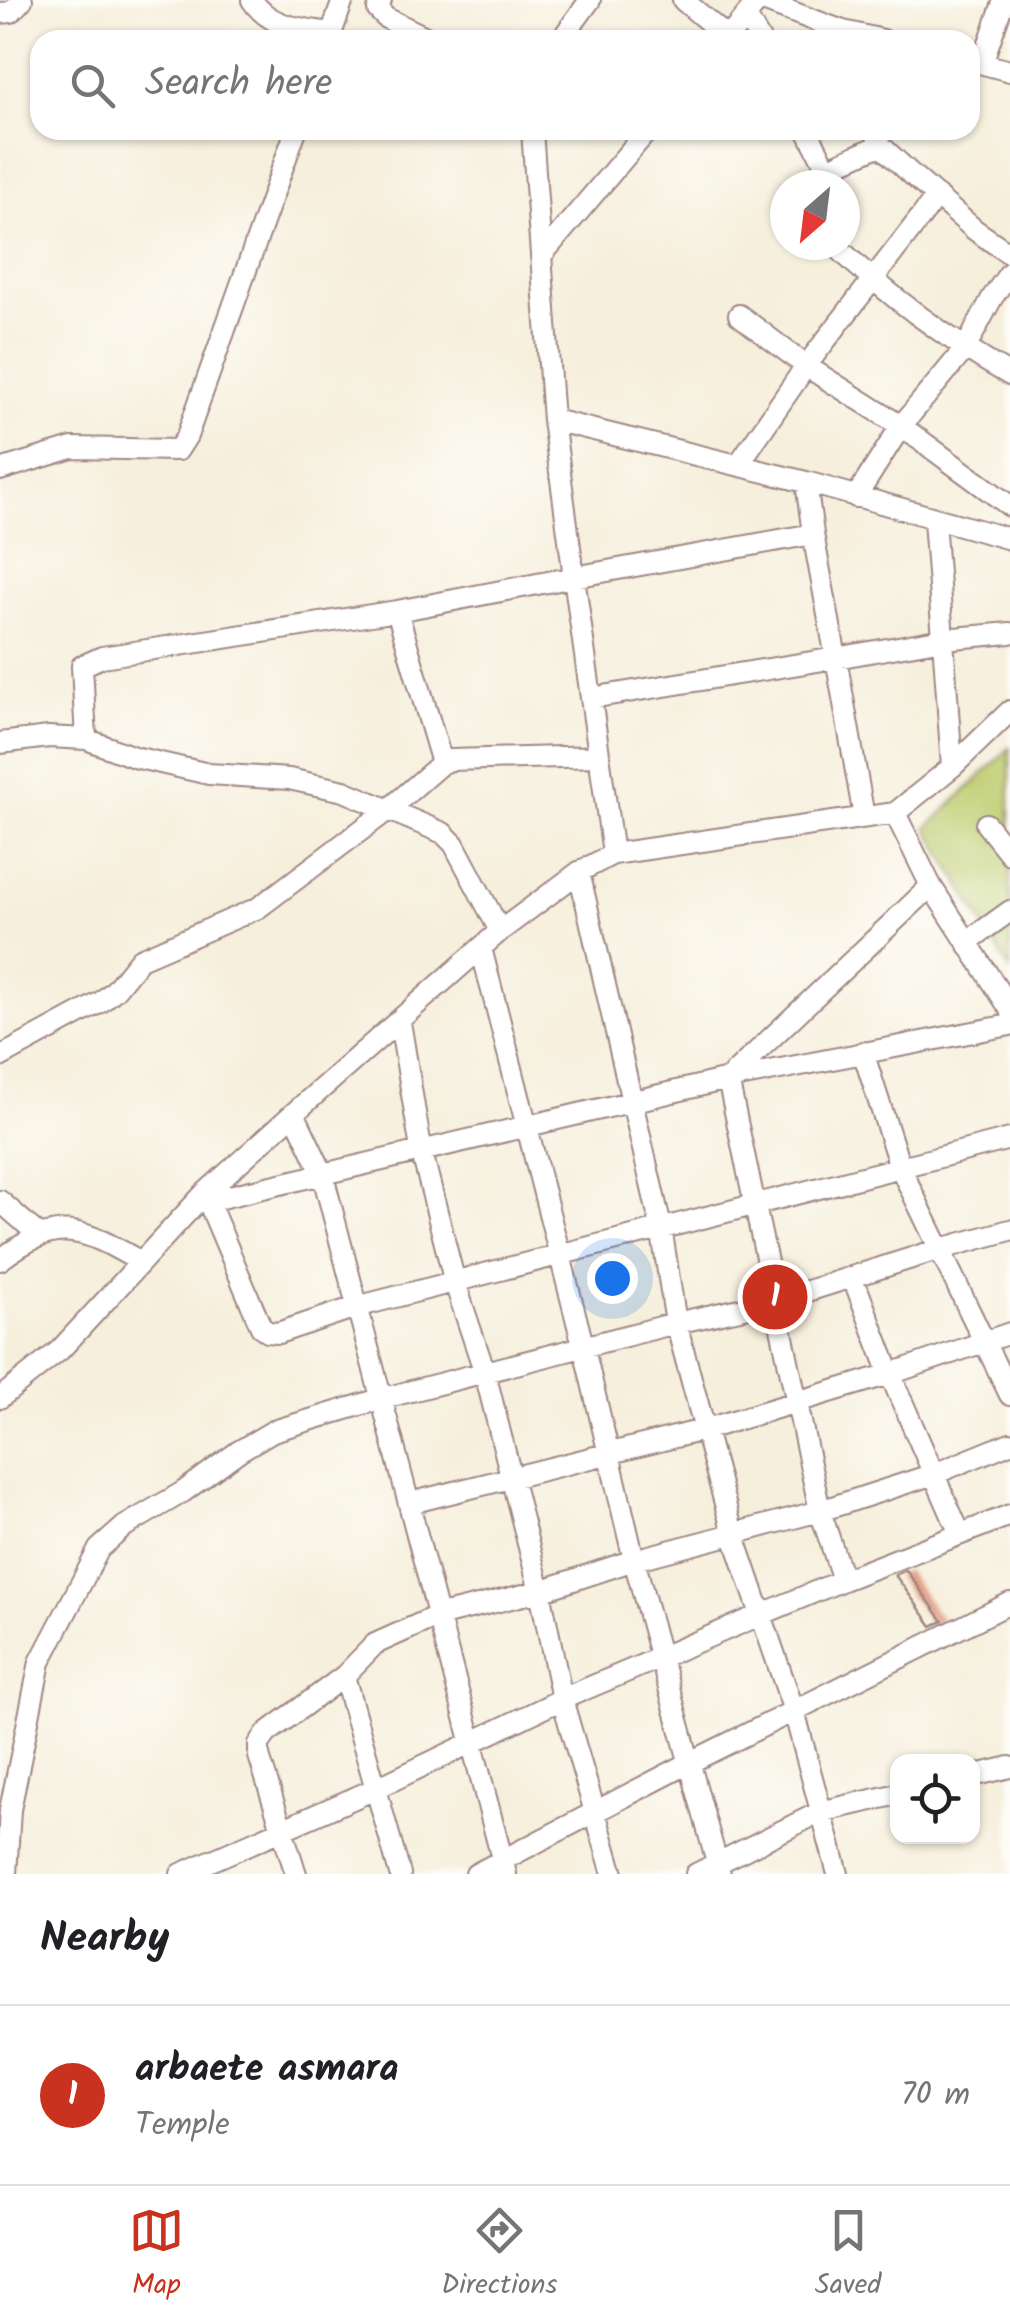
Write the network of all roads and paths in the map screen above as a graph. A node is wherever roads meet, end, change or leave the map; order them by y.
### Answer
1 (22, 0) edge
2 (252, 0) edge
3 (343, 0) edge
4 (590, 0) edge
5 (683, 0) edge
6 (830, 0) edge
7 (1007, 0) edge
8 (377, 3) edge
9 (755, 5) edge
10 (0, 13) edge
11 (819, 22) junction
12 (304, 30) edge
13 (332, 30) edge
14 (411, 30) edge
15 (568, 30) edge
16 (717, 30) edge
17 (734, 30) edge
18 (759, 30) edge
19 (835, 30) edge
20 (980, 54) edge
21 (980, 63) edge
22 (1010, 72) edge
23 (292, 140) edge
24 (533, 140) edge
25 (640, 140) edge
26 (812, 140) edge
27 (874, 140) edge
28 (879, 140) edge
29 (826, 170) joint
30 (937, 196) junction
31 (1010, 254) edge
32 (542, 256) junction
33 (851, 260) edge
34 (1010, 272) edge
35 (872, 280) junction
36 (739, 315) dead end
37 (965, 349) junction
38 (806, 366) junction
39 (1010, 375) edge
40 (553, 420) junction
41 (901, 426) junction
42 (738, 465) junction
43 (0, 470) edge
44 (806, 482) junction
45 (856, 497) junction
46 (1009, 502) edge
47 (934, 520) junction
48 (812, 534) junction
49 (1010, 540) edge
50 (574, 577) junction
51 (397, 611) junction
52 (1010, 633) edge
53 (943, 638) junction
54 (836, 658) junction
55 (591, 698) junction
56 (1010, 711) edge
57 (86, 739) junction
58 (0, 743) edge
59 (600, 756) junction
60 (442, 763) junction
61 (952, 767) junction
62 (388, 810) junction
63 (895, 812) junction
64 (864, 817) junction
65 (986, 824) dead end
66 (613, 854) junction
67 (1010, 854) edge
68 (579, 872) junction
69 (930, 886) junction
70 (1010, 911) edge
71 (500, 931) junction
72 (967, 942) junction
73 (481, 948) junction
74 (1010, 1009) edge
75 (400, 1022) junction
76 (1010, 1025) edge
77 (862, 1052) junction
78 (0, 1057) edge
79 (728, 1079) junction
80 (634, 1102) junction
81 (294, 1113) junction
82 (526, 1127) junction
83 (1010, 1139) edge
84 (421, 1149) junction
85 (900, 1168) junction
86 (322, 1172) junction
87 (205, 1198) junction
88 (0, 1201) edge
89 (756, 1206) junction
90 (661, 1227) junction
91 (1010, 1230) edge
92 (40, 1236) junction
93 (937, 1250) junction
94 (560, 1257) junction
95 (0, 1260) edge
96 (141, 1262) junction
97 (854, 1278) junction
98 (456, 1283) junction
99 (776, 1301) junction
100 (356, 1307) junction
101 (676, 1323) junction
102 (1010, 1333) edge
103 (987, 1343) junction
104 (584, 1349) junction
105 (485, 1372) junction
106 (890, 1374) junction
107 (1010, 1395) edge
108 (0, 1398) edge
109 (380, 1399) junction
110 (796, 1401) junction
111 (703, 1430) junction
112 (1010, 1443) edge
113 (608, 1456) junction
114 (934, 1474) junction
115 (510, 1478) junction
116 (410, 1503) junction
117 (820, 1511) junction
118 (1004, 1518) edge
119 (733, 1533) junction
120 (960, 1534) junction
121 (1010, 1540) edge
122 (634, 1560) junction
123 (843, 1580) junction
124 (540, 1591) junction
125 (1010, 1603) edge
126 (760, 1614) junction
127 (436, 1616) junction
128 (660, 1659) junction
129 (344, 1676) junction
130 (562, 1699) junction
131 (794, 1711) junction
132 (471, 1740) junction
133 (692, 1762) junction
134 (1010, 1767) edge
135 (980, 1774) edge
136 (377, 1788) junction
137 (890, 1796) edge
138 (594, 1811) junction
139 (820, 1812) junction
140 (283, 1828) junction
141 (504, 1868) edge
142 (719, 1869) edge
143 (6, 1874) edge
144 (181, 1874) edge
145 (296, 1874) edge
146 (400, 1874) edge
147 (476, 1874) edge
148 (613, 1874) edge
149 (696, 1874) edge
150 (838, 1874) edge

1 - 10 street
2 - 12 street
3 - 13 street
4 - 15 street
5 - 16 street
6 - 11 street
7 - 20 street
8 - 14 street
9 - 11 street
9 - 17 street
9 - 18 street
11 - 19 street
21 - 22 street
23 - 43 street
24 - 32 street
25 - 32 street
26 - 29 street
27 - 29 street
28 - 30 street
30 - 31 street
30 - 35 street
32 - 40 street
33 - 35 street
34 - 37 street
35 - 37 street
35 - 38 street
36 - 38 street
37 - 39 street
37 - 41 street
38 - 41 street
38 - 42 street
40 - 42 street
40 - 50 street
41 - 45 street
41 - 46 street
42 - 44 street
44 - 45 street
44 - 48 street
45 - 47 street
47 - 49 street
47 - 53 street
48 - 50 street
48 - 54 street
50 - 51 street
50 - 55 street
51 - 57 street
51 - 60 street
52 - 53 street
53 - 54 street
53 - 61 street
54 - 55 street
54 - 64 street
55 - 59 street
56 - 61 street
57 - 58 street
57 - 62 street
59 - 60 street
59 - 66 street
60 - 62 street
61 - 63 street
62 - 71 street
62 - 78 street
63 - 64 street
63 - 69 street
64 - 66 street
65 - 67 street
66 - 68 street
68 - 71 street
68 - 80 street
69 - 72 street
69 - 79 street
70 - 72 street
71 - 73 street
72 - 74 street
73 - 75 street
73 - 82 street
75 - 81 street
75 - 84 street
76 - 77 street
77 - 79 street
77 - 85 street
79 - 80 street
79 - 89 street
80 - 82 street
80 - 90 street
81 - 86 street
81 - 87 street
82 - 84 street
82 - 94 street
83 - 85 street
84 - 86 street
84 - 98 street
85 - 89 street
85 - 93 street
86 - 87 street
86 - 100 street
87 - 96 street
87 - 100 street
88 - 92 street
89 - 90 street
89 - 99 street
90 - 94 street
90 - 101 street
91 - 93 street
92 - 95 street
92 - 96 street
93 - 97 street
93 - 103 street
94 - 98 street
94 - 104 street
96 - 108 street
97 - 99 street
97 - 106 street
98 - 100 street
98 - 105 street
99 - 101 street
99 - 110 street
100 - 109 street
101 - 104 street
101 - 111 street
102 - 103 street
103 - 106 street
103 - 107 street
104 - 105 street
104 - 113 street
105 - 109 street
105 - 115 street
106 - 110 street
106 - 114 street
109 - 116 street
109 - 143 street
110 - 111 street
110 - 117 street
111 - 113 street
111 - 119 street
112 - 114 street
113 - 115 street
113 - 122 street
114 - 117 street
114 - 120 street
115 - 116 street
115 - 124 street
116 - 127 street
117 - 119 street
117 - 123 street
118 - 120 street
118 - 121 street
119 - 122 street
119 - 126 street
120 - 123 street
122 - 124 street
122 - 128 street
123 - 126 street
124 - 127 street
124 - 130 street
125 - 131 street
126 - 128 street
126 - 131 street
127 - 129 street
127 - 132 street
128 - 130 street
128 - 133 street
129 - 136 street
129 - 140 street
130 - 132 street
130 - 138 street
131 - 133 street
131 - 139 street
132 - 136 street
132 - 141 street
133 - 138 street
133 - 142 street
134 - 135 street
136 - 140 street
136 - 146 street
137 - 139 street
138 - 141 street
138 - 148 street
139 - 142 street
139 - 150 street
140 - 144 street
140 - 145 street
141 - 147 street
142 - 149 street

